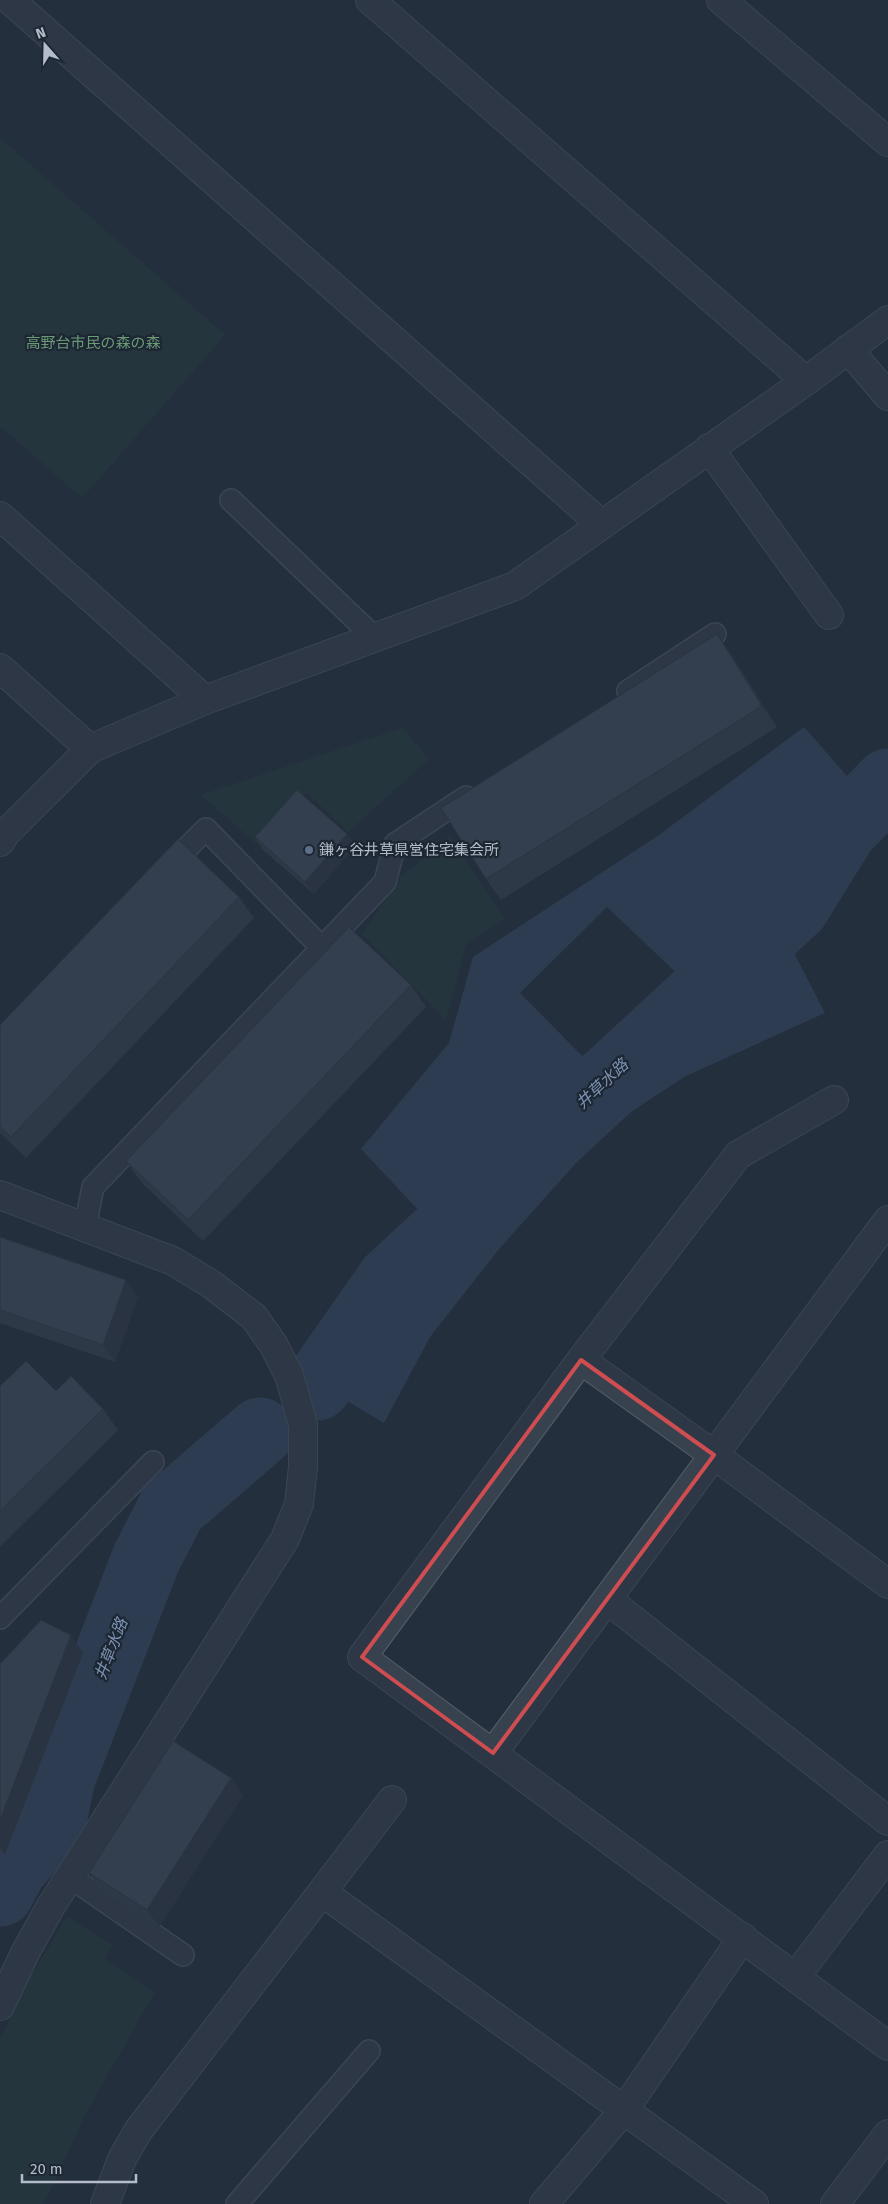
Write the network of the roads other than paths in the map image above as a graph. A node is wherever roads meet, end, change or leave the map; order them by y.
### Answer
1 (10, 0) edge
2 (370, 0) edge
3 (721, 0) edge
4 (888, 142) edge
5 (888, 320) edge
6 (848, 349) junction
7 (806, 381) junction
8 (888, 396) edge
9 (709, 448) junction
10 (230, 500) dead end
11 (0, 516) edge
12 (602, 525) junction
13 (829, 615) dead end
14 (715, 634) edge
15 (375, 638) junction
16 (0, 668) edge
17 (205, 700) junction
18 (608, 704) edge
19 (90, 749) junction
20 (485, 785) edge
21 (2, 835) edge
22 (151, 884) edge
23 (322, 948) junction
24 (834, 1100) dead end
25 (0, 1195) edge
26 (888, 1220) edge
27 (85, 1227) junction
28 (581, 1360) junction
29 (714, 1455) junction
30 (153, 1462) dead end
31 (888, 1584) edge
32 (608, 1600) junction
33 (0, 1618) edge
34 (493, 1753) junction
35 (392, 1800) dead end
36 (888, 1821) edge
37 (888, 1855) edge
38 (70, 1877) junction
39 (322, 1892) junction
40 (743, 1937) junction
41 (183, 1955) dead end
42 (796, 1976) junction
43 (0, 2006) edge
44 (888, 2046) edge
45 (370, 2051) dead end
46 (624, 2110) junction
47 (888, 2134) edge
48 (105, 2204) edge
49 (237, 2204) edge
50 (544, 2204) edge
51 (754, 2204) edge
52 (836, 2204) edge

1 - 12 street
2 - 7 street
3 - 4 street
5 - 6 street
6 - 7 street
6 - 8 street
7 - 9 street
9 - 12 street
9 - 13 street
10 - 15 lane
11 - 17 street
12 - 15 street
14 - 18 lane
15 - 17 street
16 - 19 street
17 - 19 street
19 - 21 street
20 - 23 lane
22 - 23 lane
23 - 27 lane
24 - 28 street
25 - 27 street
26 - 29 street
27 - 38 street
28 - 29 street
28 - 34 street
29 - 31 street
29 - 32 street
30 - 33 lane
32 - 34 street
32 - 36 street
34 - 40 street
35 - 39 street
37 - 42 street
38 - 41 lane
38 - 43 street
39 - 46 street
39 - 48 street
40 - 42 street
40 - 46 street
42 - 44 street
45 - 49 lane
46 - 50 street
46 - 51 street
47 - 52 street

